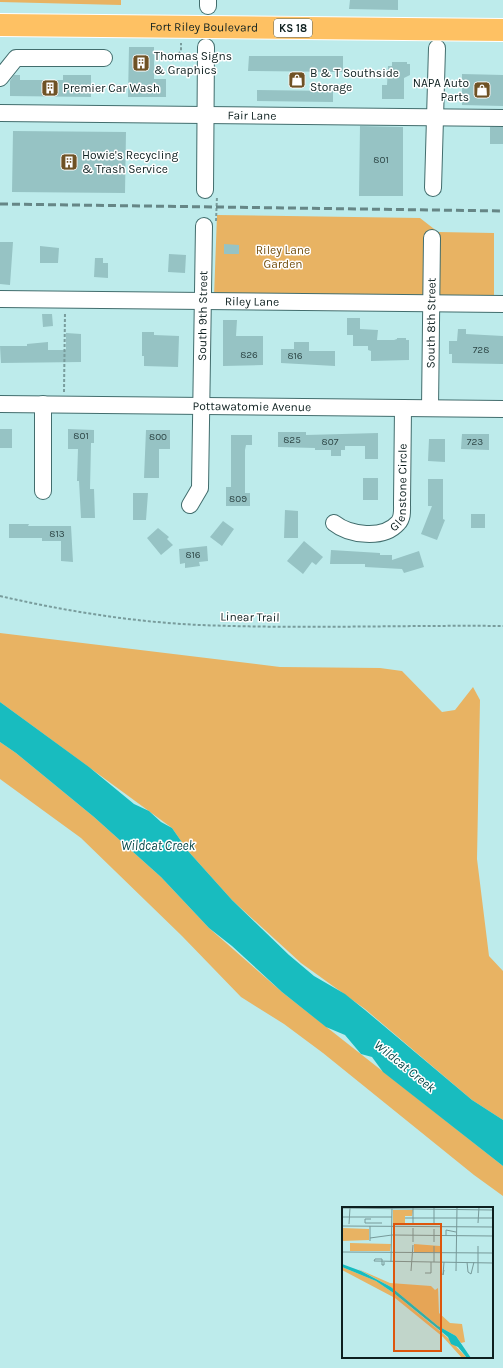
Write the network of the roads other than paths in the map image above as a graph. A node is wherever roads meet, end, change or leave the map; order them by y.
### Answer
1 (0, 25) edge
2 (503, 30) edge
3 (206, 47) dead end
4 (437, 48) dead end
5 (104, 58) dead end
6 (0, 78) edge
7 (0, 113) edge
8 (206, 114) junction
9 (435, 117) junction
10 (503, 118) edge
11 (433, 188) dead end
12 (211, 190) road end
13 (210, 224) road end
14 (432, 238) dead end
15 (0, 299) edge
16 (203, 301) junction
17 (431, 303) junction
18 (503, 304) edge
19 (0, 404) edge
20 (43, 404) junction
21 (201, 406) junction
22 (403, 408) junction
23 (430, 408) junction
24 (503, 409) edge
25 (43, 491) dead end
26 (190, 505) dead end
27 (334, 523) dead end

1 - 2 highway, Fort Riley Boulevard / KS 18
3 - 8 street
4 - 9 street
5 - 6 street
7 - 8 street, Fair Lane
8 - 9 street, Fair Lane
8 - 12 street
9 - 10 street, Fair Lane
9 - 11 street
13 - 16 street, South 9th Street
14 - 17 street, South 8th Street
15 - 16 street, Riley Lane
16 - 17 street, Riley Lane
16 - 21 street, South 9th Street
17 - 18 street, Riley Lane
17 - 23 street, South 8th Street
19 - 20 street, Pottawatomie Avenue
20 - 21 street, Pottawatomie Avenue
20 - 25 street
21 - 22 street, Pottawatomie Avenue
21 - 26 street, South 9th Street
22 - 23 street, Pottawatomie Avenue
22 - 27 street, Glenstone Circle
23 - 24 street, Pottawatomie Avenue

